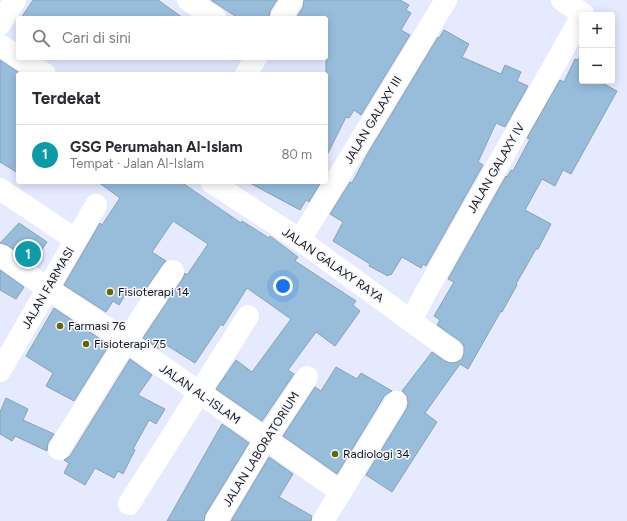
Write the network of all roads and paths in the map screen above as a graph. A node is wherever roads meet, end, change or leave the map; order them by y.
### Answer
1 (15, 0) edge
2 (188, 0) edge
3 (292, 0) edge
4 (446, 0) edge
5 (562, 0) edge
6 (585, 11) edge
7 (212, 16) edge
8 (282, 16) edge
9 (0, 24) edge
10 (0, 45) edge
11 (16, 55) edge
12 (24, 60) edge
13 (255, 60) edge
14 (42, 72) edge
15 (247, 72) edge
16 (214, 184) edge
17 (0, 189) edge
18 (96, 205) dead end
19 (76, 240) junction
20 (300, 240) junction
21 (0, 255) edge
22 (173, 270) dead end
23 (48, 289) junction
24 (248, 316) dead end
25 (411, 321) junction
26 (126, 341) junction
27 (452, 351) dead end
28 (0, 371) edge
29 (307, 377) dead end
30 (200, 394) junction
31 (396, 402) dead end
32 (265, 440) junction
33 (60, 449) dead end
34 (340, 492) junction
35 (129, 504) dead end
36 (216, 521) edge
37 (323, 521) edge

1 - 9 street
2 - 7 street
3 - 8 street
4 - 20 street, JALAN GALAXY III
5 - 6 street
6 - 25 street, JALAN GALAXY IV
10 - 11 street
12 - 14 street
13 - 15 street
16 - 20 street, JALAN GALAXY RAYA
17 - 19 street
18 - 19 street, JALAN FARMASI
19 - 23 street, JALAN FARMASI
20 - 25 street, JALAN GALAXY RAYA
21 - 23 street, JALAN AL-ISLAM
22 - 26 street
23 - 26 street, JALAN AL-ISLAM
23 - 28 street, JALAN FARMASI
24 - 30 street
25 - 27 street, JALAN GALAXY RAYA
26 - 30 street, JALAN AL-ISLAM
26 - 33 street
29 - 32 street, JALAN LABORATORIUM
30 - 32 street, JALAN AL-ISLAM
30 - 35 street
31 - 34 street
32 - 34 street, JALAN AL-ISLAM
32 - 36 street, JALAN LABORATORIUM
34 - 37 street

